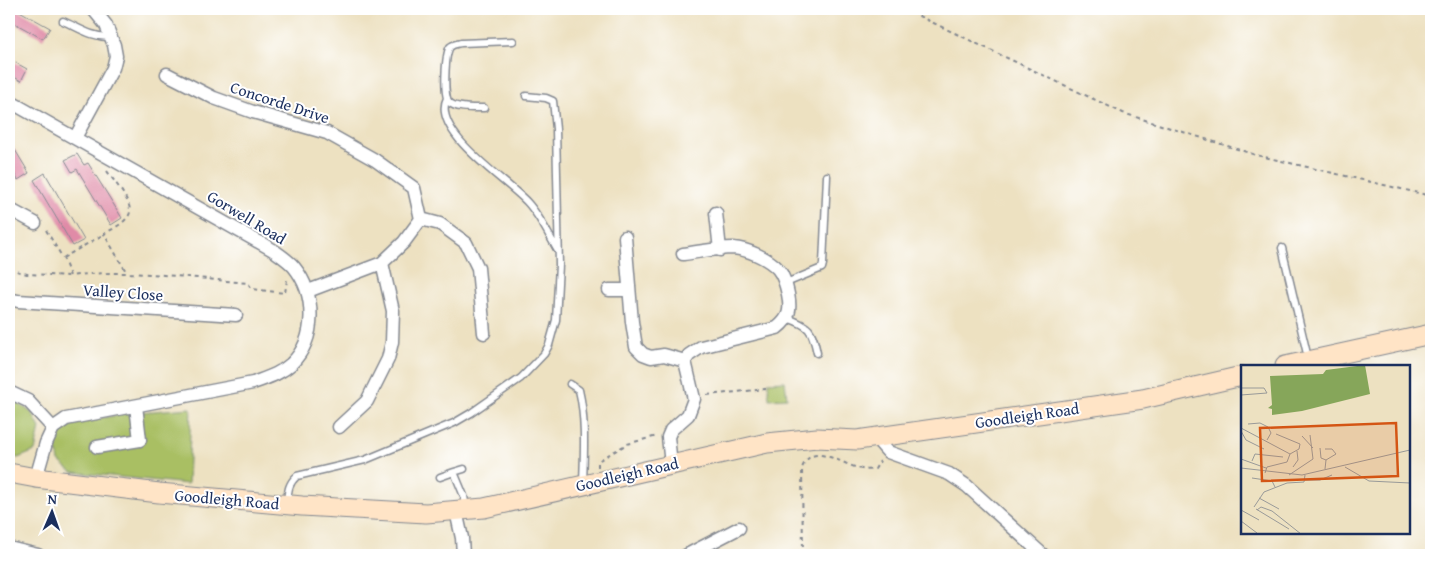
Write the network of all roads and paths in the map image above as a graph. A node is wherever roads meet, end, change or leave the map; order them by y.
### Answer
1 (93, 9) edge
2 (904, 9) edge
3 (63, 20) dead end
4 (111, 37) junction
5 (513, 41) dead end
6 (167, 74) dead end
7 (526, 96) dead end
8 (447, 98) junction
9 (9, 101) edge
10 (484, 108) dead end
11 (75, 138) junction
12 (106, 170) dead end
13 (827, 176) dead end
14 (1431, 196) edge
15 (9, 209) edge
16 (716, 213) dead end
17 (421, 219) junction
18 (34, 223) joint
19 (104, 234) junction
20 (625, 237) dead end
21 (1282, 248) dead end
22 (720, 250) junction
23 (558, 252) junction
24 (683, 254) dead end
25 (63, 258) junction
26 (288, 262) junction
27 (382, 263) junction
28 (9, 269) edge
29 (127, 273) junction
30 (70, 276) junction
31 (786, 283) junction
32 (609, 290) dead end
33 (629, 290) junction
34 (308, 291) junction
35 (9, 299) edge
36 (236, 315) dead end
37 (787, 318) junction
38 (484, 333) dead end
39 (1431, 334) edge
40 (817, 353) dead end
41 (684, 361) junction
42 (1309, 361) junction
43 (1290, 365) edge
44 (1241, 376) edge
45 (570, 384) dead end
46 (766, 389) dead end
47 (9, 392) edge
48 (694, 397) junction
49 (136, 406) junction
50 (53, 428) junction
51 (339, 428) dead end
52 (669, 434) junction
53 (880, 440) junction
54 (96, 447) dead end
55 (671, 464) junction
56 (464, 469) dead end
57 (454, 472) junction
58 (9, 473) edge
59 (440, 477) dead end
60 (36, 478) junction
61 (590, 483) junction
62 (287, 505) junction
63 (461, 510) junction
64 (740, 528) dead end
65 (9, 548) edge
66 (38, 555) edge
67 (463, 555) edge
68 (687, 555) edge
69 (803, 555) edge
70 (1043, 555) edge

1 - 4 street
2 - 14 path
3 - 4 lane
4 - 11 street
5 - 8 lane
6 - 17 street, Concorde Drive
7 - 23 lane
8 - 10 lane
8 - 23 lane
9 - 11 street, Gorwell Road
11 - 26 street, Gorwell Road
12 - 19 path
13 - 31 lane
15 - 18 street
16 - 22 street
17 - 27 street
17 - 38 street
18 - 25 path
19 - 25 path
19 - 29 path
20 - 33 street
21 - 42 lane
22 - 24 street
22 - 31 street
23 - 62 lane
25 - 30 path
26 - 29 path
26 - 34 street, Gorwell Road
27 - 34 street
27 - 51 street
28 - 30 path
29 - 30 path
31 - 37 street
32 - 33 street
33 - 41 street
34 - 49 street, Gorwell Road
35 - 36 street, Valley Close
37 - 40 lane
37 - 41 street
39 - 42 street
41 - 48 street
42 - 43 street
44 - 53 street, Goodleigh Road
45 - 61 lane
46 - 48 path
47 - 50 street
48 - 52 street
49 - 50 street, Gorwell Road
49 - 54 street
50 - 60 street
52 - 55 street
52 - 61 path
53 - 55 street, Goodleigh Road
53 - 69 path
53 - 70 street
55 - 61 street, Goodleigh Road
56 - 57 lane
57 - 59 lane
57 - 63 lane
58 - 60 street, Goodleigh Road
60 - 62 street, Goodleigh Road
61 - 63 street, Goodleigh Road
62 - 63 street, Goodleigh Road
63 - 67 street
64 - 68 street
65 - 66 street

